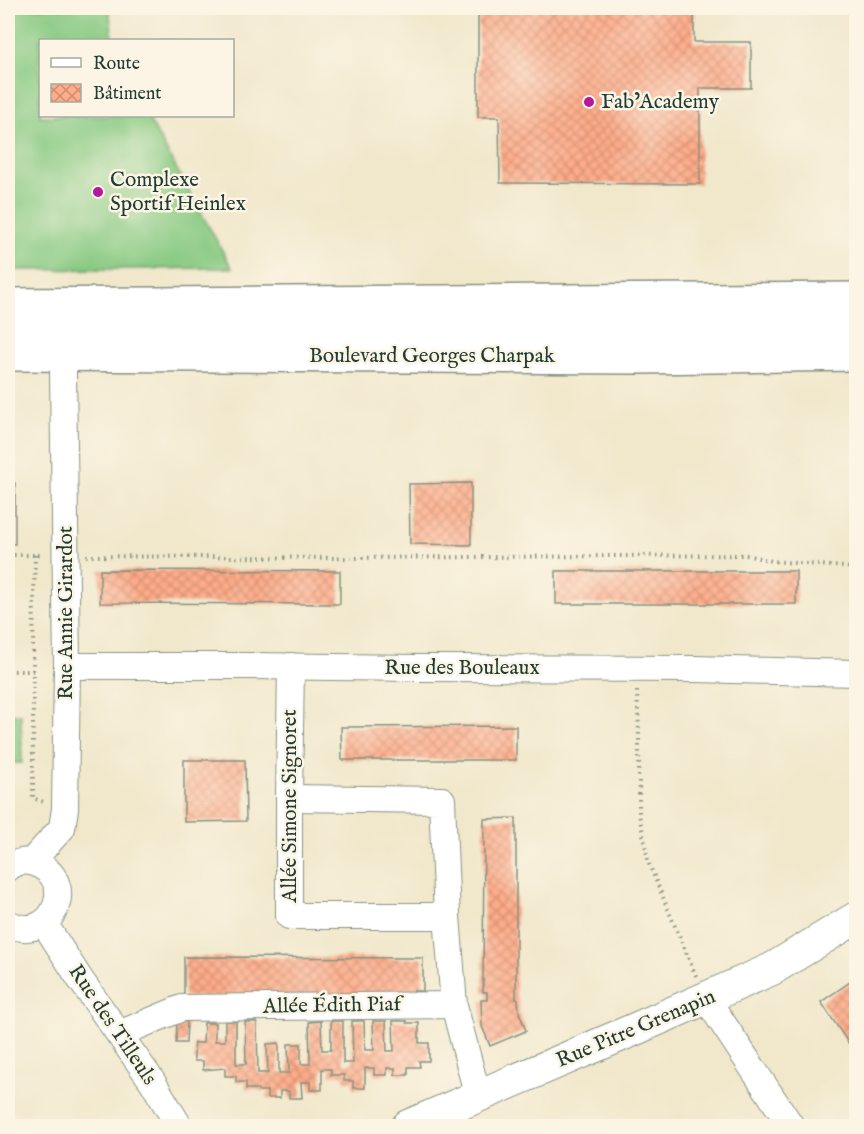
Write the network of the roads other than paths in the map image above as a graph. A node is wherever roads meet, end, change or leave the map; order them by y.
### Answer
1 (856, 299) edge
2 (8, 305) edge
3 (856, 326) edge
4 (8, 329) edge
5 (64, 353) junction
6 (8, 354) edge
7 (856, 354) edge
8 (67, 666) junction
9 (291, 666) junction
10 (856, 673) edge
11 (289, 798) junction
12 (19, 865) edge
13 (447, 916) junction
14 (856, 918) edge
15 (8, 922) edge
16 (45, 923) junction
17 (706, 998) junction
18 (454, 1005) junction
19 (119, 1034) junction
20 (478, 1097) junction
21 (179, 1126) edge
22 (408, 1126) edge
23 (791, 1126) edge

1 - 2 main road
3 - 4 street
5 - 6 main road, Boulevard Georges Charpak
5 - 7 main road, Boulevard Georges Charpak
5 - 8 street, Rue Annie Girardot
8 - 9 street, Rue des Bouleaux
8 - 12 street, Rue Annie Girardot
9 - 10 street, Rue des Bouleaux
9 - 11 street, Allée Simone Signoret
11 - 13 street
11 - 13 street, Allée Simone Signoret
12 - 16 street
13 - 18 street
14 - 17 street, Rue Pitre Grenapin
15 - 16 street
16 - 19 street, Rue des Tilleuls
17 - 20 street, Rue Pitre Grenapin
17 - 23 street
18 - 19 street, Allée Édith Piaf
18 - 20 street
19 - 21 street, Rue des Tilleuls
20 - 22 street, Rue Pitre Grenapin

